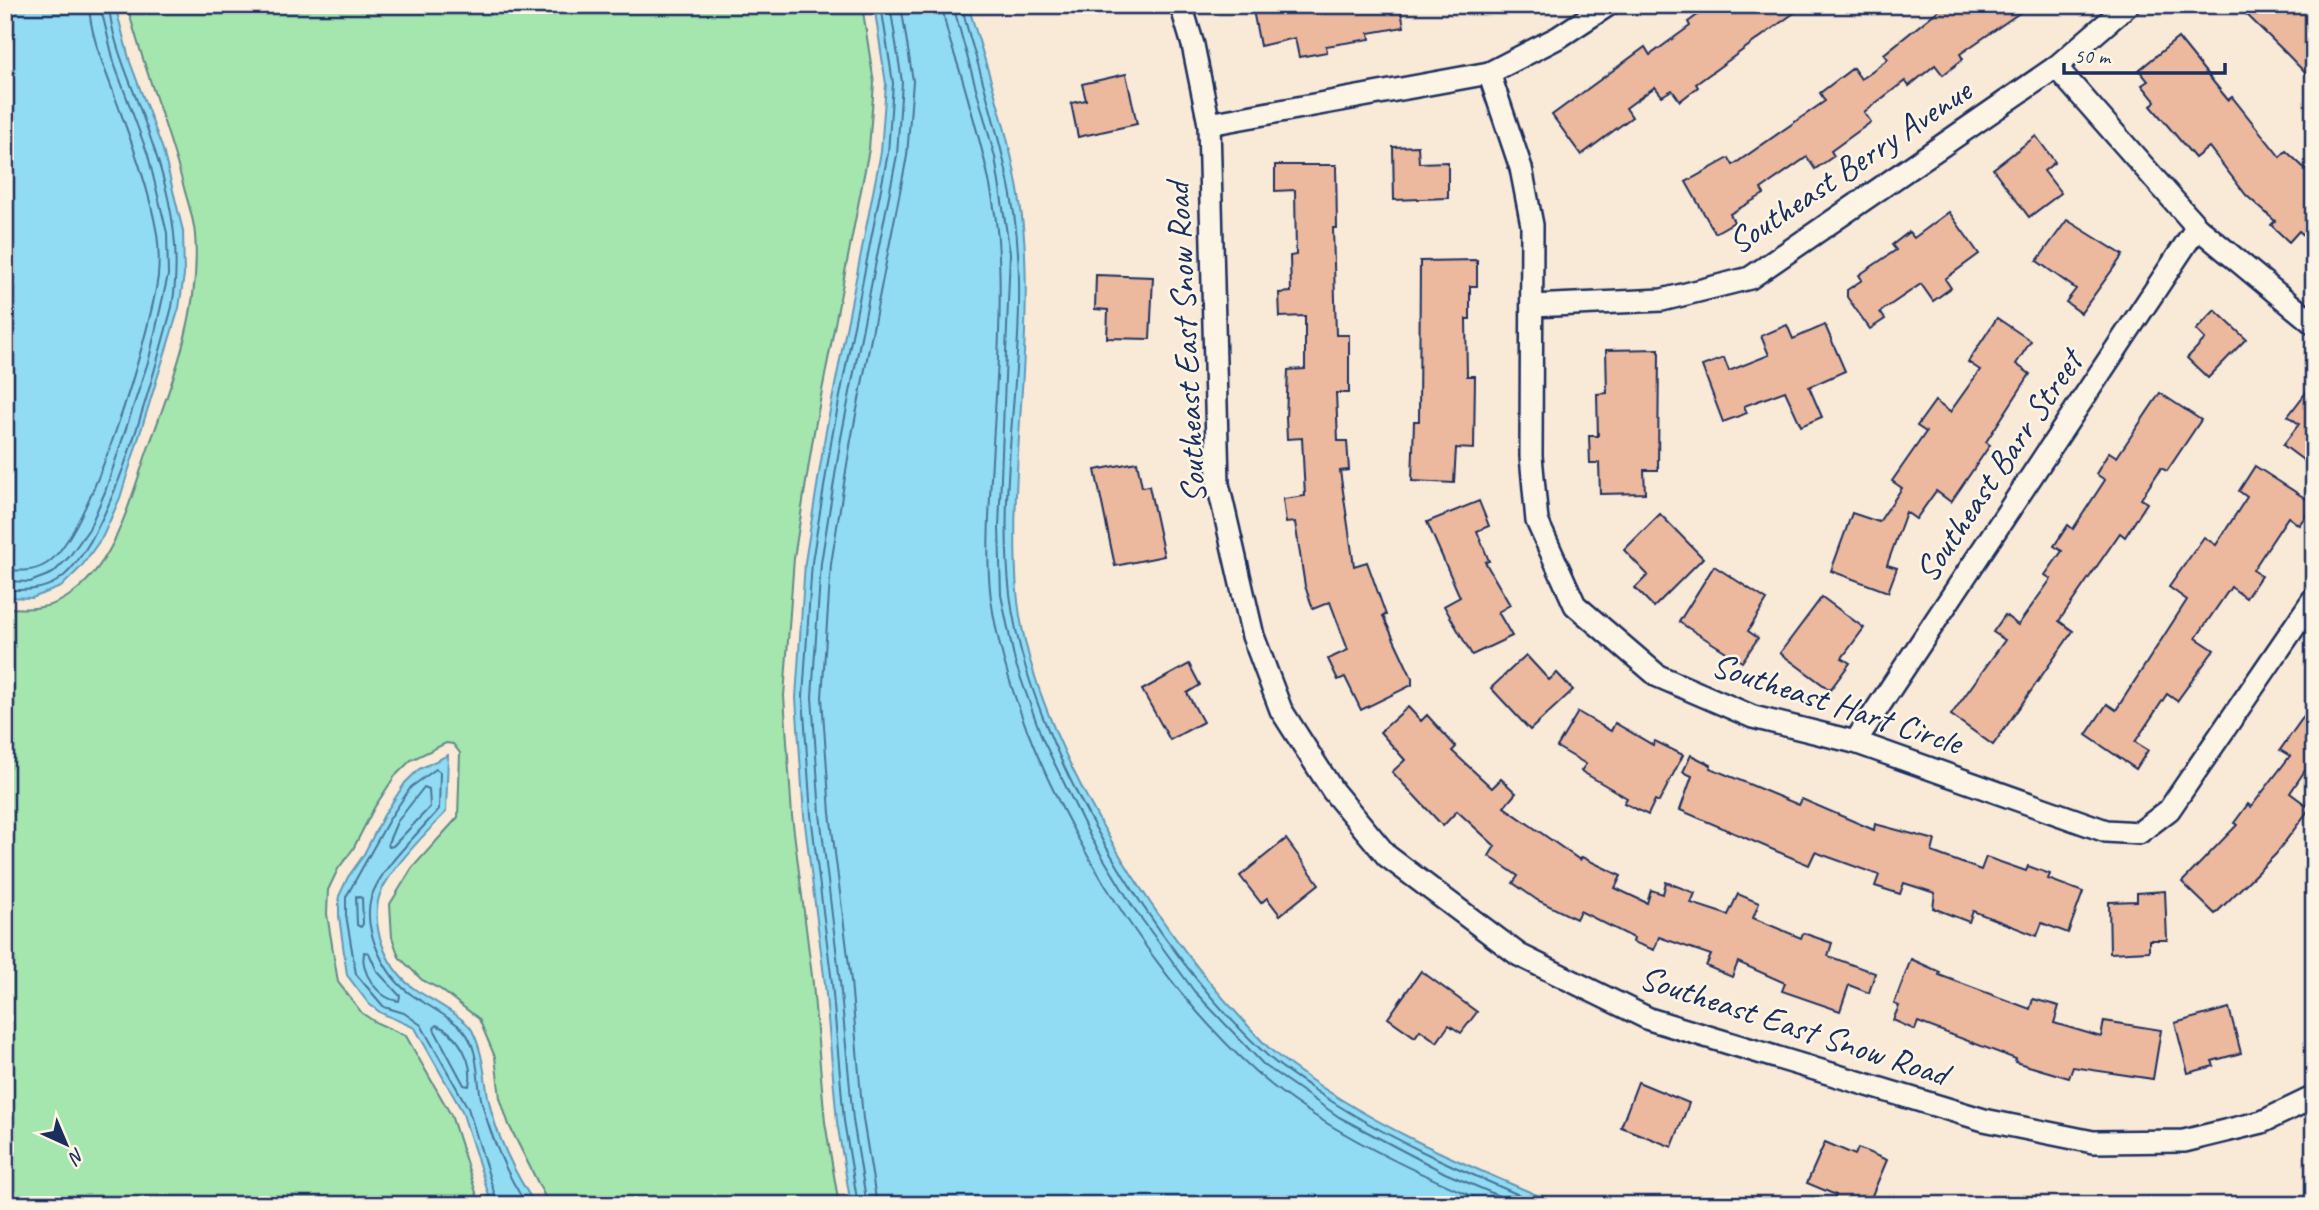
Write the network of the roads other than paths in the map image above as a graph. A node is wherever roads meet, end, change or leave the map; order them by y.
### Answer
1 (1181, 5) edge
2 (1608, 5) edge
3 (2129, 5) edge
4 (2056, 67) junction
5 (1489, 73) junction
6 (1209, 124) junction
7 (2197, 227) junction
8 (1532, 306) junction
9 (2314, 324) edge
10 (2314, 598) edge
11 (1855, 742) junction
12 (2314, 1097) edge

1 - 6 street, Southeast East Snow Road
2 - 5 street
3 - 4 street, Southeast Berry Avenue
4 - 7 street
4 - 8 street, Southeast Berry Avenue
5 - 6 street
5 - 8 street, Southeast Hart Circle
6 - 12 street, Southeast East Snow Road
7 - 9 street
7 - 11 street, Southeast Barr Street
8 - 11 street, Southeast Hart Circle
10 - 11 street, Southeast Hart Circle

